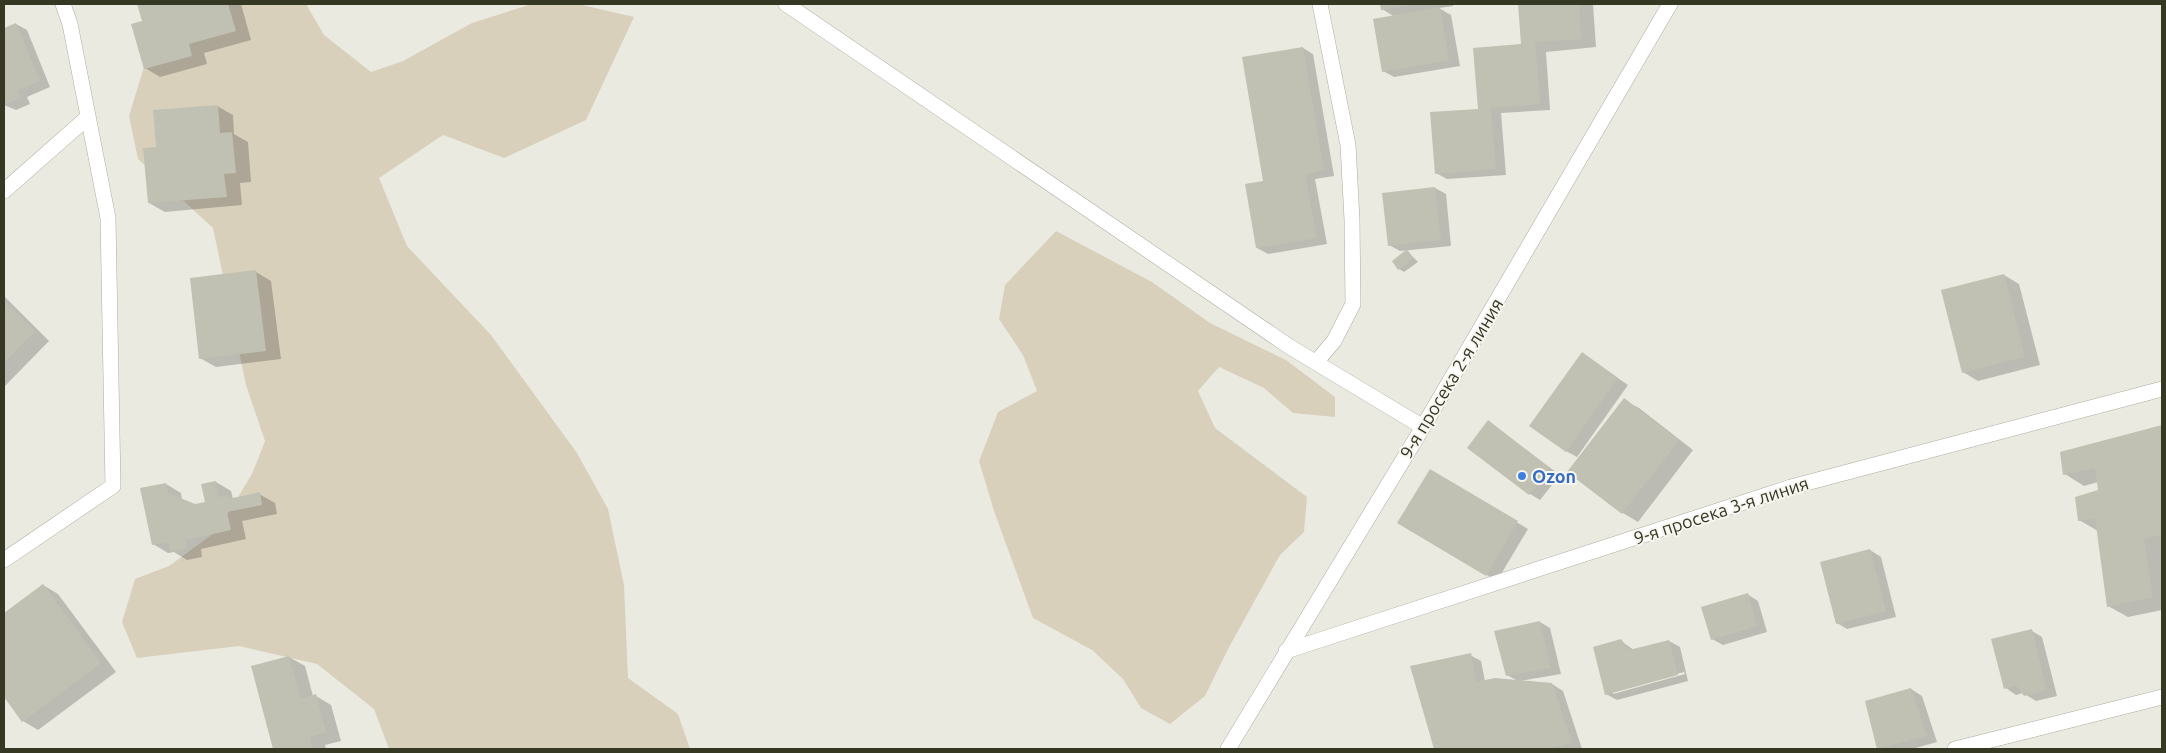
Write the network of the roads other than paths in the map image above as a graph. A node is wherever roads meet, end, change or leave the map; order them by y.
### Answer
1 (63, 4) edge
2 (786, 4) edge
3 (1320, 4) edge
4 (1670, 4) edge
5 (88, 118) junction
6 (4, 191) edge
7 (1316, 362) junction
8 (2162, 389) edge
9 (1423, 427) junction
10 (4, 560) edge
11 (1286, 651) junction
12 (2162, 697) edge
13 (1228, 749) edge
14 (1955, 749) edge

1 - 5 street
2 - 7 street
3 - 7 street
4 - 9 street, 9-я просека 2-я линия
5 - 6 street
5 - 10 street
7 - 9 street
8 - 11 street, 9-я просека 3-я линия
9 - 11 street, 9-я просека 2-я линия
11 - 13 street, 9-я просека 2-я линия
12 - 14 street

